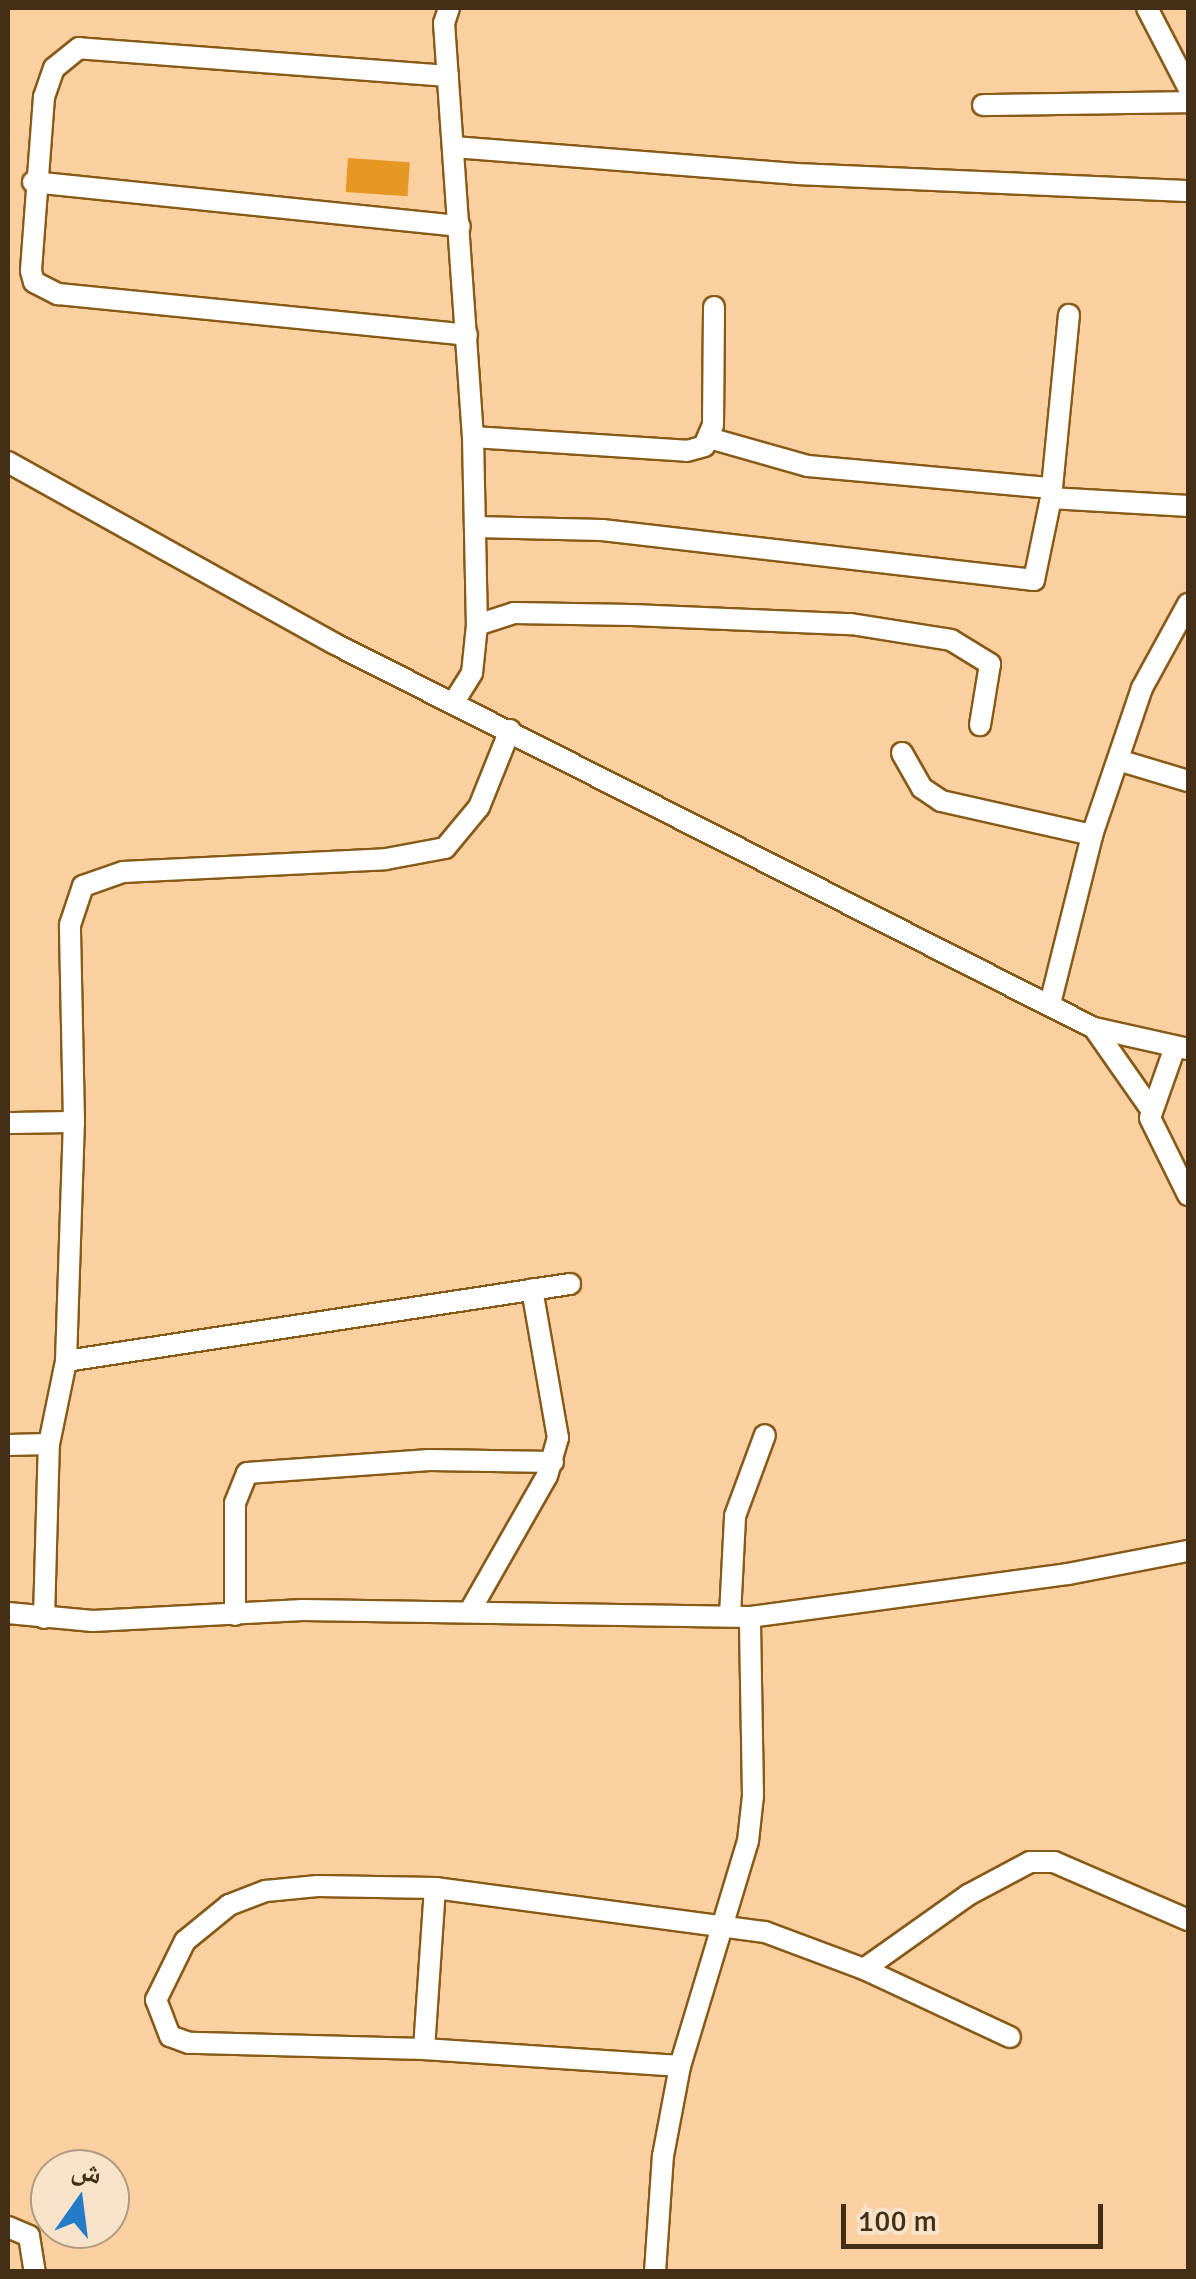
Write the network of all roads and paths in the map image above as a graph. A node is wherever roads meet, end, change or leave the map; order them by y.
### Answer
1 (449, 8) edge
2 (1148, 8) edge
3 (448, 76) junction
4 (1188, 87) edge
5 (1188, 102) edge
6 (983, 104) dead end
7 (454, 147) junction
8 (33, 182) junction
9 (1188, 191) edge
10 (460, 226) junction
11 (714, 307) dead end
12 (1068, 315) dead end
13 (467, 335) junction
14 (474, 437) junction
15 (709, 438) junction
16 (8, 462) edge
17 (1051, 493) junction
18 (1188, 506) edge
19 (475, 527) junction
20 (1188, 604) edge
21 (477, 625) junction
22 (454, 702) junction
23 (980, 726) dead end
24 (510, 730) junction
25 (902, 753) dead end
26 (1118, 760) junction
27 (1188, 780) edge
28 (1092, 834) junction
29 (1050, 1004) junction
30 (1094, 1028) junction
31 (1182, 1048) edge
32 (1150, 1108) junction
33 (74, 1122) junction
34 (8, 1124) edge
35 (1188, 1195) edge
36 (570, 1284) dead end
37 (532, 1289) junction
38 (66, 1361) junction
39 (764, 1435) dead end
40 (49, 1444) junction
41 (8, 1445) edge
42 (553, 1462) junction
43 (1188, 1551) edge
44 (471, 1609) junction
45 (8, 1613) edge
46 (235, 1615) junction
47 (740, 1616) junction
48 (44, 1618) junction
49 (435, 1888) junction
50 (1188, 1920) edge
51 (724, 1925) junction
52 (864, 1968) junction
53 (1010, 2037) dead end
54 (424, 2048) junction
55 (680, 2066) junction
56 (8, 2227) edge
57 (35, 2272) edge
58 (655, 2272) edge

1 - 3 street
2 - 4 street
3 - 7 street
3 - 8 street
5 - 6 street
7 - 9 street
7 - 10 street
8 - 10 street
8 - 13 street
10 - 13 street
11 - 15 street
12 - 17 street
13 - 14 street
14 - 15 street
14 - 19 street
15 - 17 street
16 - 22 street
17 - 18 street
17 - 19 street
19 - 21 street
20 - 26 street
21 - 22 street
21 - 23 street
22 - 24 street
24 - 29 street
24 - 33 street
25 - 28 street
26 - 27 street
26 - 28 street
28 - 29 street
29 - 30 street
30 - 31 street
30 - 32 street
31 - 32 street
32 - 35 street
33 - 34 street
33 - 38 street
36 - 37 street
37 - 38 street
37 - 42 street
38 - 40 street
39 - 47 street
40 - 41 street
40 - 48 street
42 - 44 street
42 - 46 street
43 - 47 street
44 - 46 street
44 - 47 street
45 - 48 street
46 - 48 street
47 - 51 street
49 - 51 street
49 - 54 street
49 - 54 street
50 - 52 street
51 - 52 street
51 - 55 street
52 - 53 street
54 - 55 street
55 - 58 street
56 - 57 street

